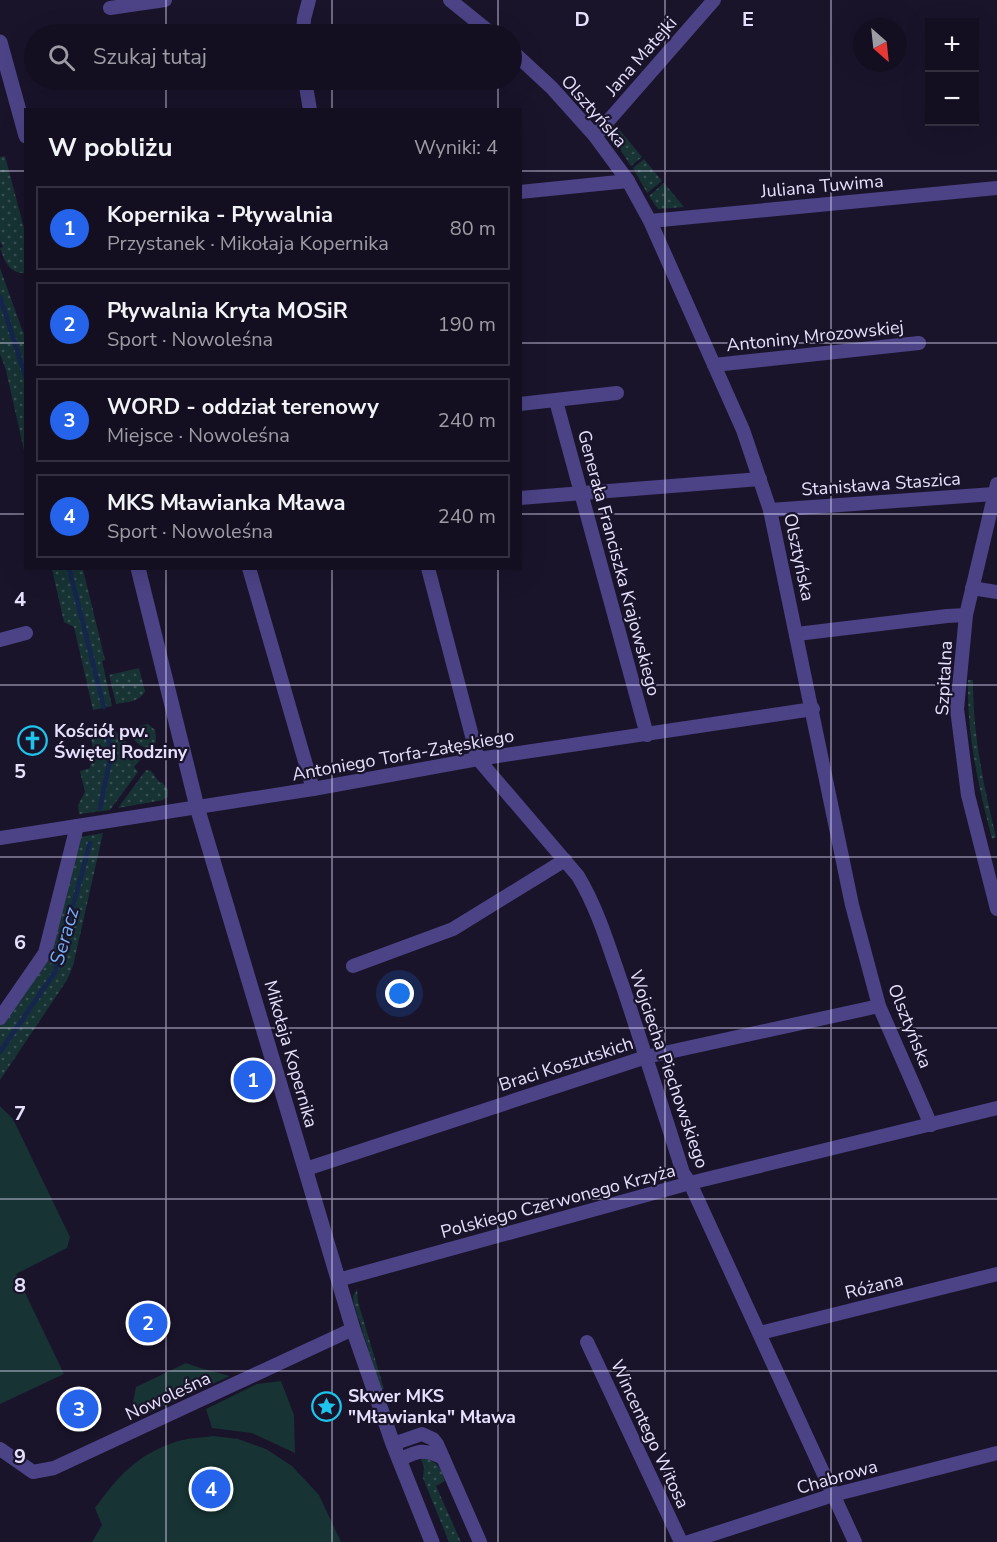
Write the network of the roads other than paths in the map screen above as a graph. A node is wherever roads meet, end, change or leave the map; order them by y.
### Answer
1 (165, 0) edge
2 (309, 0) edge
3 (450, 0) edge
4 (714, 0) edge
5 (110, 8) dead end
6 (304, 24) edge
7 (480, 24) edge
8 (0, 42) edge
9 (522, 60) edge
10 (307, 90) edge
11 (310, 108) edge
12 (24, 129) edge
13 (596, 136) junction
14 (628, 181) junction
15 (997, 188) edge
16 (522, 192) edge
17 (650, 220) junction
18 (919, 343) dead end
19 (714, 364) junction
20 (616, 393) dead end
21 (556, 401) junction
22 (522, 404) edge
23 (760, 479) junction
24 (996, 489) edge
25 (581, 492) junction
26 (522, 498) edge
27 (770, 510) junction
28 (138, 570) edge
29 (250, 570) edge
30 (429, 570) edge
31 (972, 588) junction
32 (997, 592) edge
33 (966, 615) junction
34 (26, 633) dead end
35 (797, 634) junction
36 (0, 640) edge
37 (813, 709) junction
38 (647, 735) junction
39 (478, 759) junction
40 (313, 789) junction
41 (197, 807) junction
42 (77, 826) junction
43 (0, 838) edge
44 (565, 860) junction
45 (997, 909) edge
46 (353, 966) dead end
47 (879, 1006) junction
48 (0, 1018) edge
49 (646, 1057) junction
50 (997, 1108) edge
51 (931, 1125) junction
52 (306, 1169) junction
53 (690, 1183) junction
54 (997, 1274) edge
55 (338, 1280) junction
56 (353, 1329) junction
57 (760, 1333) junction
58 (587, 1342) dead end
59 (393, 1444) junction
60 (0, 1449) edge
61 (997, 1454) edge
62 (443, 1458) junction
63 (399, 1460) junction
64 (833, 1495) junction
65 (432, 1542) edge
66 (480, 1542) edge
67 (681, 1542) edge
68 (689, 1542) edge
69 (855, 1542) edge

1 - 5 street
2 - 6 street
3 - 7 street
4 - 13 street, Jana Matejki
8 - 12 street
9 - 13 street, Olsztyńska
10 - 11 street
13 - 14 street, Olsztyńska
14 - 16 street
14 - 17 street, Olsztyńska
15 - 17 street, Juliana Tuwima
17 - 19 street, Olsztyńska
18 - 19 street, Antoniny Mrozowskiej
19 - 23 street, Olsztyńska
20 - 21 street
21 - 22 street
21 - 25 street, Generała Franciszka Krajowskiego
23 - 25 street
23 - 27 street, Olsztyńska
24 - 27 street, Stanisława Staszica
24 - 31 street, Szpitalna
25 - 26 street
25 - 38 street, Generała Franciszka Krajowskiego
27 - 35 street, Olsztyńska
28 - 41 street, Mikołaja Kopernika
29 - 40 street
30 - 39 street
31 - 32 street
31 - 33 street, Szpitalna
33 - 35 street
33 - 45 street, Szpitalna
34 - 36 street
35 - 37 street, Olsztyńska
37 - 38 street, Antoniego Torfa-Załęskiego
37 - 47 street, Olsztyńska
38 - 39 street, Antoniego Torfa-Załęskiego
39 - 40 street, Antoniego Torfa-Załęskiego
39 - 44 street, Wojciecha Piechowskiego
40 - 41 street, Antoniego Torfa-Załęskiego
41 - 42 street, Antoniego Torfa-Załęskiego
41 - 52 street, Mikołaja Kopernika
42 - 43 street, Antoniego Torfa-Załęskiego
42 - 48 street
44 - 46 street
44 - 49 street, Wojciecha Piechowskiego
47 - 49 street, Braci Koszutskich
47 - 51 street, Olsztyńska
49 - 52 street, Braci Koszutskich
49 - 53 street, Wojciecha Piechowskiego
50 - 51 street, Polskiego Czerwonego Krzyża
51 - 53 street, Polskiego Czerwonego Krzyża
52 - 55 street, Mikołaja Kopernika
53 - 55 street, Polskiego Czerwonego Krzyża
53 - 57 street, Wojciecha Piechowskiego
54 - 57 street, Różana
55 - 56 street, Mikołaja Kopernika
56 - 59 street, Mikołaja Kopernika
56 - 60 street, Nowoleśna
57 - 64 street, Wojciecha Piechowskiego
58 - 67 street, Wincentego Witosa
59 - 62 street
59 - 63 street, Mikołaja Kopernika
61 - 64 street, Chabrowa
62 - 63 street
62 - 66 street
63 - 65 street, Mikołaja Kopernika
64 - 68 street, Chabrowa
64 - 69 street, Wojciecha Piechowskiego

